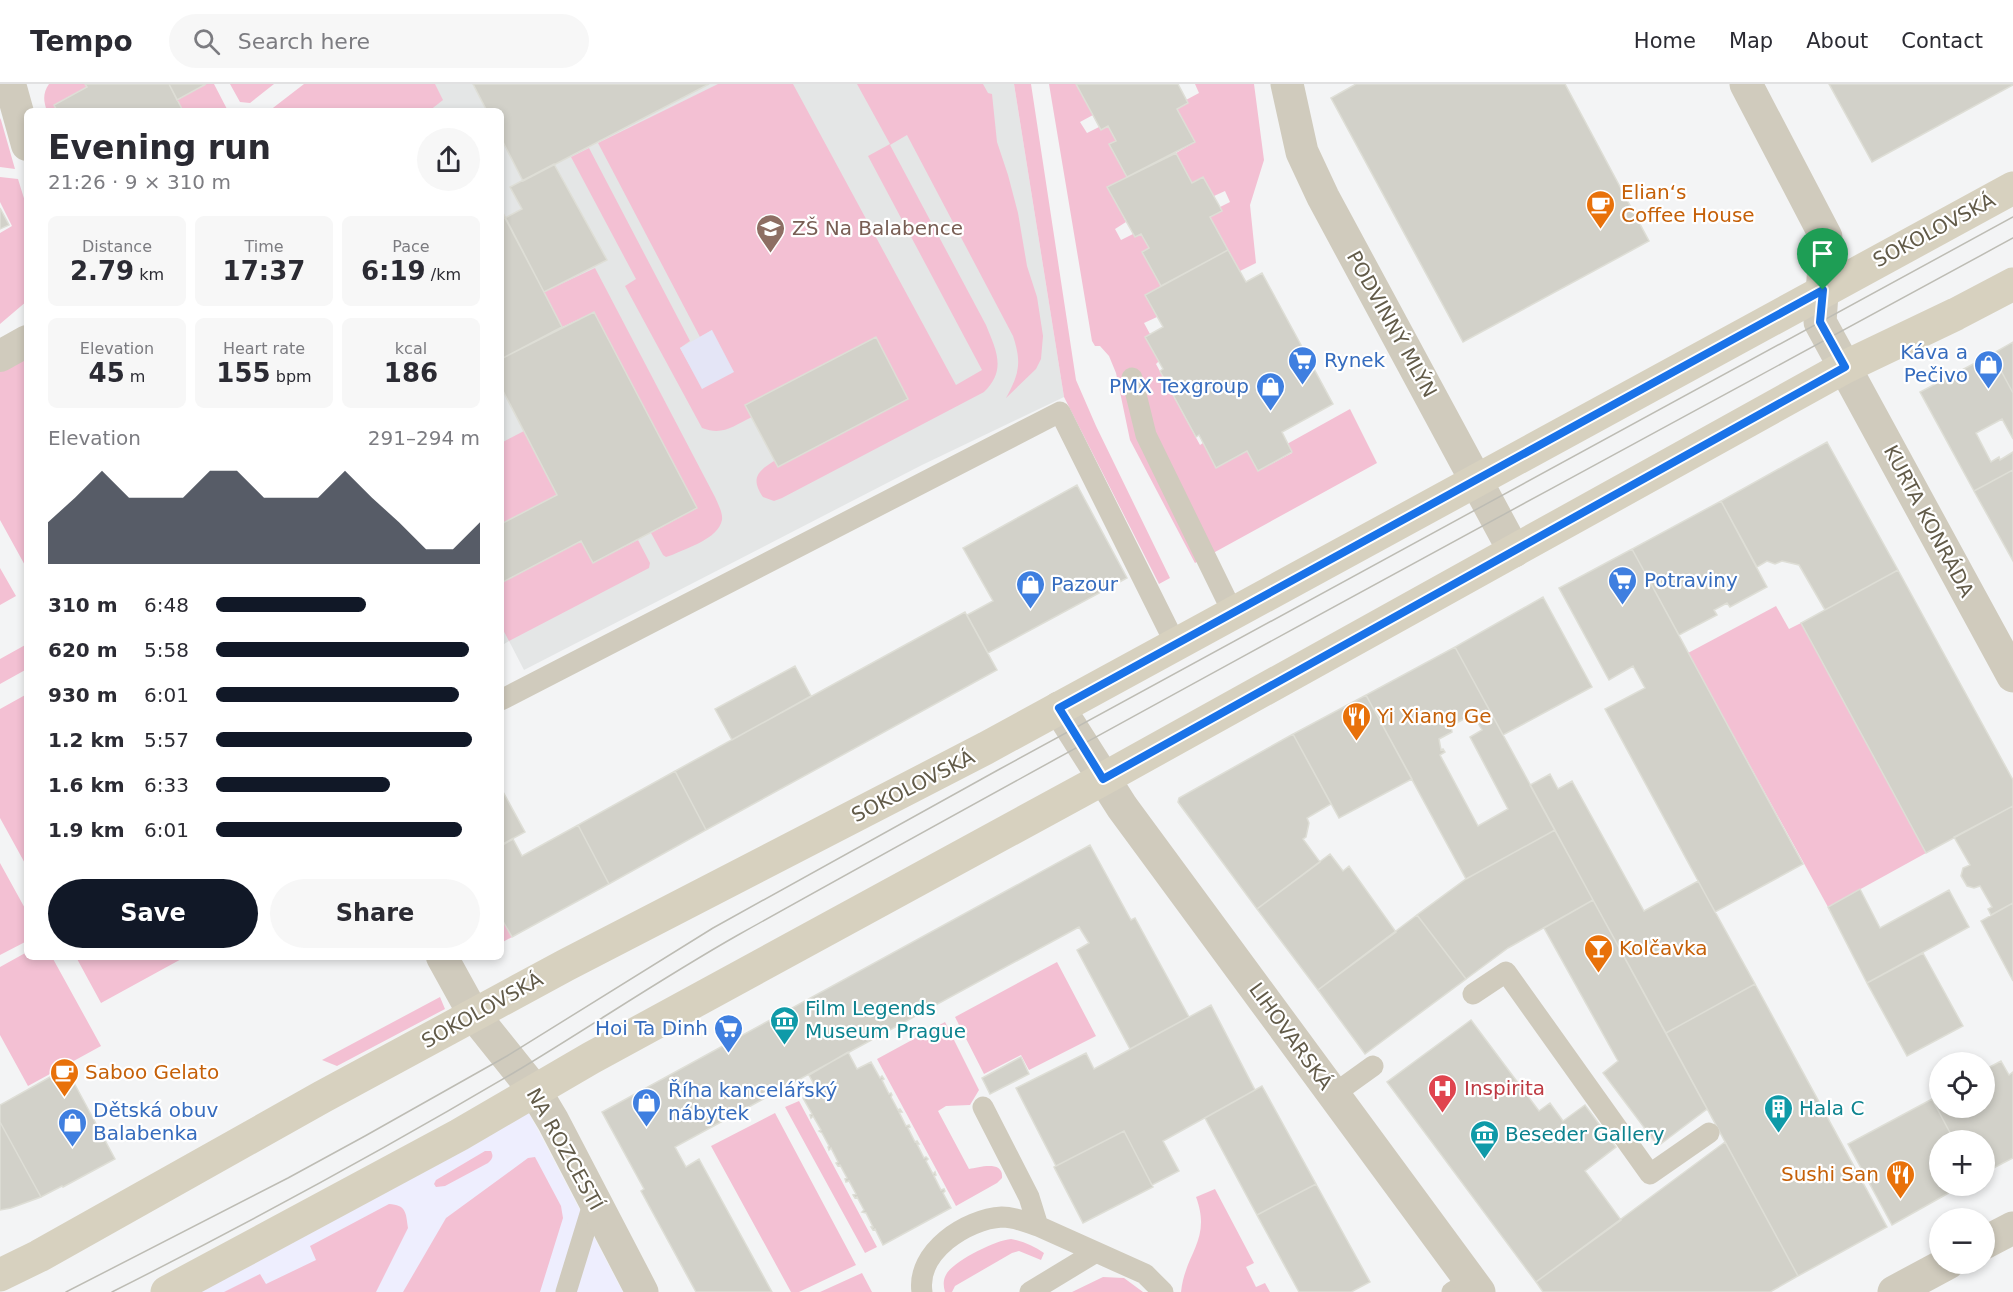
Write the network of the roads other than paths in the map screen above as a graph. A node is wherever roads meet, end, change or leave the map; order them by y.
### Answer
1 (10, 84) edge
2 (1746, 84) edge
3 (1289, 86) edge
4 (24, 134) edge
5 (2013, 188) edge
6 (2013, 284) edge
7 (1823, 290) junction
8 (24, 343) edge
9 (0, 356) edge
10 (1845, 367) junction
11 (1132, 378) dead end
12 (1476, 480) junction
13 (1514, 550) junction
14 (1233, 613) junction
15 (1176, 645) junction
16 (2013, 676) edge
17 (504, 698) edge
18 (1059, 708) junction
19 (1103, 779) junction
20 (443, 960) edge
21 (1473, 994) dead end
22 (474, 1015) junction
23 (1373, 1066) dead end
24 (535, 1091) junction
25 (1334, 1094) junction
26 (983, 1107) dead end
27 (1710, 1133) dead end
28 (594, 1201) junction
29 (1038, 1226) junction
30 (2013, 1228) edge
31 (1995, 1237) edge
32 (1096, 1252) junction
33 (1929, 1273) edge
34 (0, 1275) edge
35 (1468, 1288) edge
36 (167, 1292) edge
37 (566, 1292) edge
38 (642, 1292) edge
39 (922, 1292) edge
40 (1030, 1292) edge
41 (1163, 1292) edge
42 (1894, 1292) edge

1 - 4 street
2 - 7 street
3 - 12 street, PODVINNÝ MLÝN
5 - 7 main road, SOKOLOVSKÁ
6 - 10 main road
7 - 10 street
7 - 12 main road, SOKOLOVSKÁ
8 - 9 street
10 - 13 main road
10 - 16 street, KURTA KONRÁDA
11 - 14 lane
12 - 13 street, PODVINNÝ MLÝN
12 - 14 main road, SOKOLOVSKÁ
13 - 19 main road
14 - 15 main road, SOKOLOVSKÁ
15 - 17 lane
15 - 18 main road, SOKOLOVSKÁ
18 - 19 street, LIHOVARSKÁ
18 - 22 main road, SOKOLOVSKÁ
19 - 24 main road
19 - 25 street, LIHOVARSKÁ
20 - 22 street
21 - 27 lane
22 - 24 street, NA ROZCESTÍ
22 - 34 main road, SOKOLOVSKÁ
23 - 25 lane
24 - 28 street, NA ROZCESTÍ
24 - 36 main road
25 - 35 street, LIHOVARSKÁ
26 - 29 lane
28 - 37 lane
28 - 38 street, NA ROZCESTÍ
29 - 32 lane
29 - 39 lane
30 - 31 street
32 - 40 lane
32 - 41 lane
33 - 42 street

